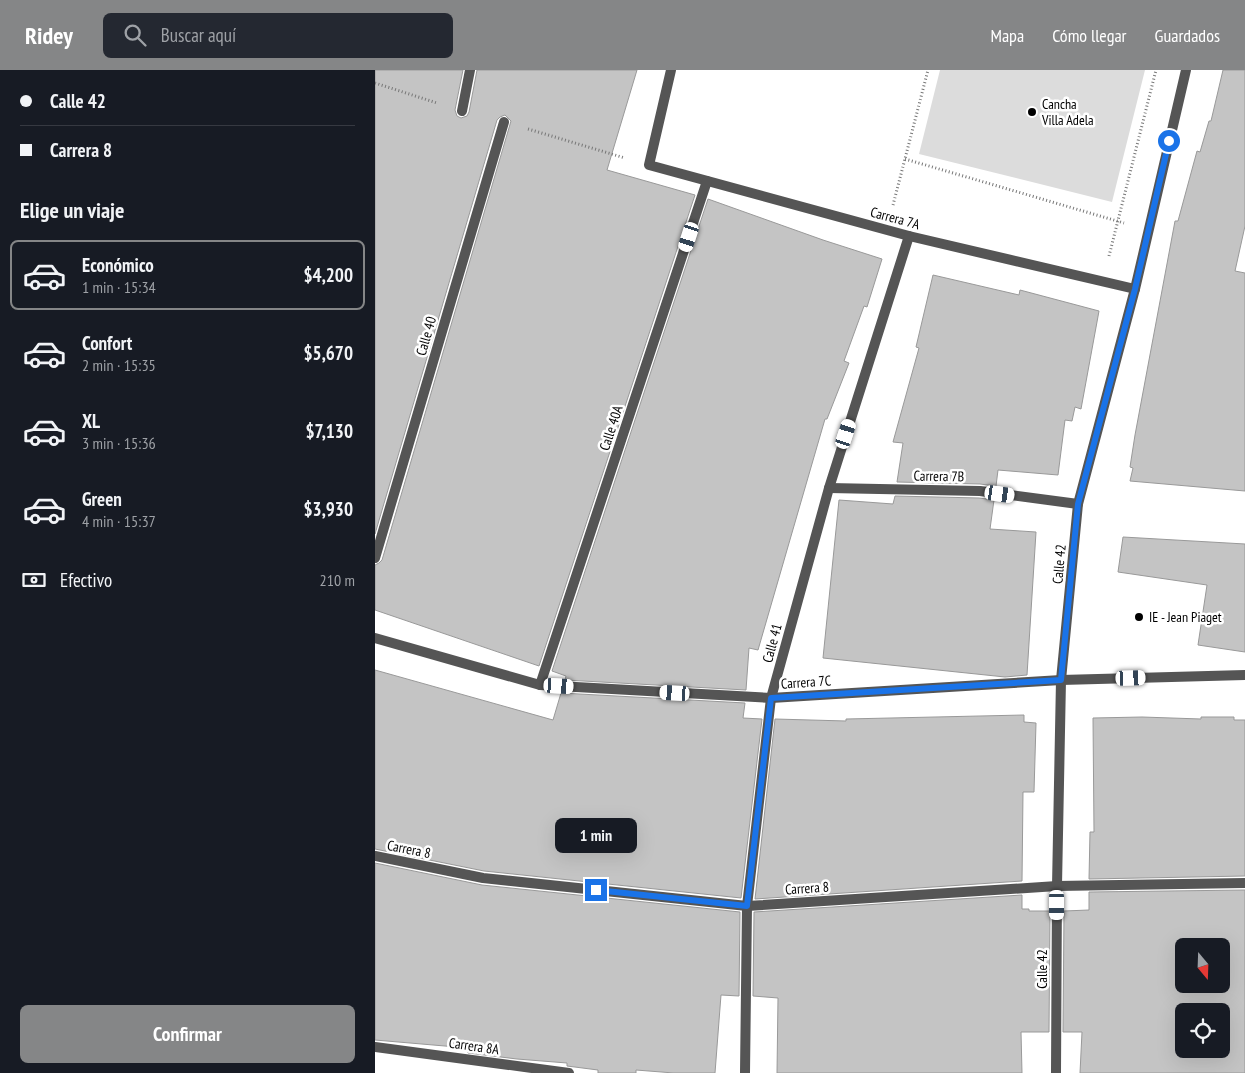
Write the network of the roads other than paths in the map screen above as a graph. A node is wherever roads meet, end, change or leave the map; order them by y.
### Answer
1 (470, 70) edge
2 (671, 70) edge
3 (1186, 70) edge
4 (462, 111) dead end
5 (504, 122) dead end
6 (707, 180) junction
7 (909, 236) junction
8 (1135, 289) junction
9 (829, 488) junction
10 (1078, 504) junction
11 (375, 558) edge
12 (375, 638) edge
13 (1245, 675) edge
14 (1061, 680) junction
15 (540, 685) junction
16 (771, 698) junction
17 (375, 856) edge
18 (1245, 883) edge
19 (1057, 886) junction
20 (747, 906) junction
21 (375, 1047) edge
22 (569, 1073) edge
23 (745, 1073) edge
24 (1056, 1073) edge

1 - 4 street
2 - 6 street, Carrera 7A
3 - 8 street, Calle 42
5 - 11 street, Calle 40
6 - 7 street, Carrera 7A
6 - 15 street, Calle 40A
7 - 8 street, Carrera 7A
7 - 9 street, Calle 41
8 - 10 street, Calle 42
9 - 10 street, Carrera 7B
9 - 16 street, Calle 41
10 - 14 street, Calle 42
12 - 15 street, Carrera 7C
13 - 14 street, Carrera 7C
14 - 16 street, Carrera 7C
14 - 19 street, Calle 42
15 - 16 street, Carrera 7C
16 - 20 street, Calle 41
17 - 20 street, Carrera 8
18 - 19 street, Carrera 8
19 - 20 street, Carrera 8
19 - 24 street, Calle 42
20 - 23 street, Calle 41
21 - 22 street, Carrera 8A

